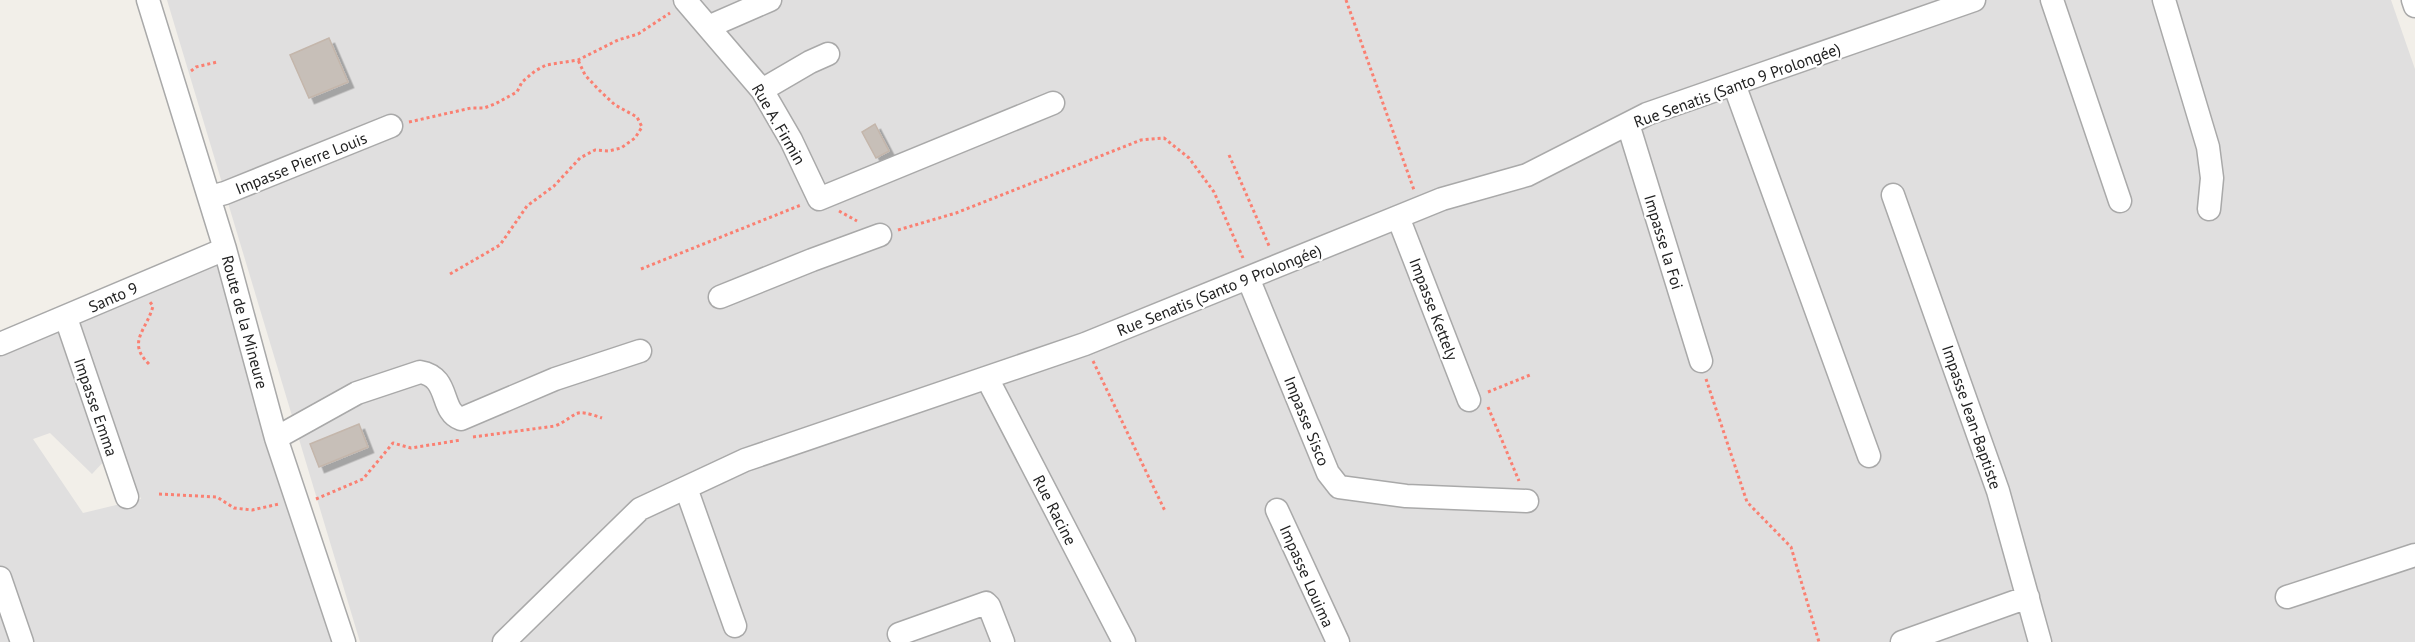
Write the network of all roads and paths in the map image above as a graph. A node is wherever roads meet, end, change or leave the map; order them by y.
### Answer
1 (148, 0) edge
2 (770, 0) edge
3 (1346, 0) edge
4 (1974, 0) edge
5 (2052, 0) edge
6 (2164, 0) edge
7 (2413, 0) edge
8 (686, 2) edge
9 (2415, 6) edge
10 (1924, 9) edge
11 (708, 27) junction
12 (828, 54) dead end
13 (578, 60) junction
14 (217, 62) dead end
15 (1734, 84) junction
16 (174, 86) junction
17 (762, 90) junction
18 (1053, 103) dead end
19 (1628, 124) junction
20 (391, 126) joint
21 (1229, 155) dead end
22 (1893, 195) dead end
23 (210, 196) junction
24 (819, 199) junction
25 (2120, 201) dead end
26 (1421, 208) junction
27 (2210, 209) dead end
28 (1398, 218) junction
29 (880, 235) junction
30 (225, 249) junction
31 (1278, 266) junction
32 (641, 269) dead end
33 (450, 274) dead end
34 (1250, 278) junction
35 (138, 286) junction
36 (720, 297) dead end
37 (66, 318) junction
38 (0, 344) edge
39 (1085, 344) junction
40 (640, 351) dead end
41 (1701, 361) joint
42 (149, 364) dead end
43 (1530, 375) dead end
44 (987, 378) junction
45 (1476, 397) junction
46 (602, 418) dead end
47 (276, 438) junction
48 (1869, 456) dead end
49 (686, 488) junction
50 (159, 494) dead end
51 (127, 497) dead end
52 (1527, 501) joint
53 (297, 504) junction
54 (1277, 510) dead end
55 (1165, 511) dead end
56 (2415, 555) edge
57 (0, 578) edge
58 (2028, 597) junction
59 (2287, 597) dead end
60 (735, 626) dead end
61 (899, 634) dead end
62 (22, 642) edge
63 (344, 642) edge
64 (504, 642) edge
65 (1003, 642) edge
66 (1124, 642) edge
67 (1338, 642) edge
68 (1819, 642) edge
69 (1902, 642) edge
70 (2040, 642) edge

1 - 16 street, Route de la Mineure
2 - 11 street
3 - 26 path
4 - 10 street, Rue Senatis (Santo 9 Prolongée)
5 - 25 street
6 - 27 street
7 - 9 street
8 - 11 street, Rue A. Firmin
8 - 13 path
10 - 15 street, Rue Senatis (Santo 9 Prolongée)
11 - 17 street, Rue A. Firmin
12 - 17 street
13 - 20 path
13 - 33 path
14 - 16 path
15 - 19 street, Rue Senatis (Santo 9 Prolongée)
15 - 48 street
16 - 23 street, Route de la Mineure
17 - 24 street, Rue A. Firmin
18 - 24 street
19 - 26 street, Rue Senatis (Santo 9 Prolongée)
19 - 41 street, Impasse la Foi
20 - 23 street, Impasse Pierre Louis
21 - 31 path
22 - 58 street, Impasse Jean-Baptiste
23 - 30 street, Route de la Mineure
24 - 29 path
24 - 32 path
26 - 28 street, Rue Senatis (Santo 9 Prolongée)
28 - 31 street, Rue Senatis (Santo 9 Prolongée)
28 - 45 street, Impasse Kettely
29 - 34 path
29 - 36 street
30 - 35 street, Santo 9
30 - 47 street, Route de la Mineure
31 - 34 street, Rue Senatis (Santo 9 Prolongée)
34 - 39 street, Rue Senatis (Santo 9 Prolongée)
34 - 52 street, Impasse Sisco
35 - 37 street, Santo 9
35 - 42 path
37 - 38 street, Santo 9
37 - 51 street, Impasse Emma
39 - 44 street, Rue Senatis (Santo 9 Prolongée)
39 - 55 path
40 - 47 street
41 - 68 path
43 - 45 path
44 - 49 street, Rue Senatis (Santo 9 Prolongée)
44 - 66 street, Rue Racine
45 - 52 path
46 - 53 path
47 - 53 street, Route de la Mineure
49 - 60 street
49 - 64 street, Rue Senatis (Santo 9 Prolongée)
50 - 53 path
53 - 63 street, Route de la Mineure
54 - 67 street, Impasse Louima
56 - 59 street
57 - 62 street
58 - 69 street
58 - 70 street, Impasse Jean-Baptiste
61 - 65 street

